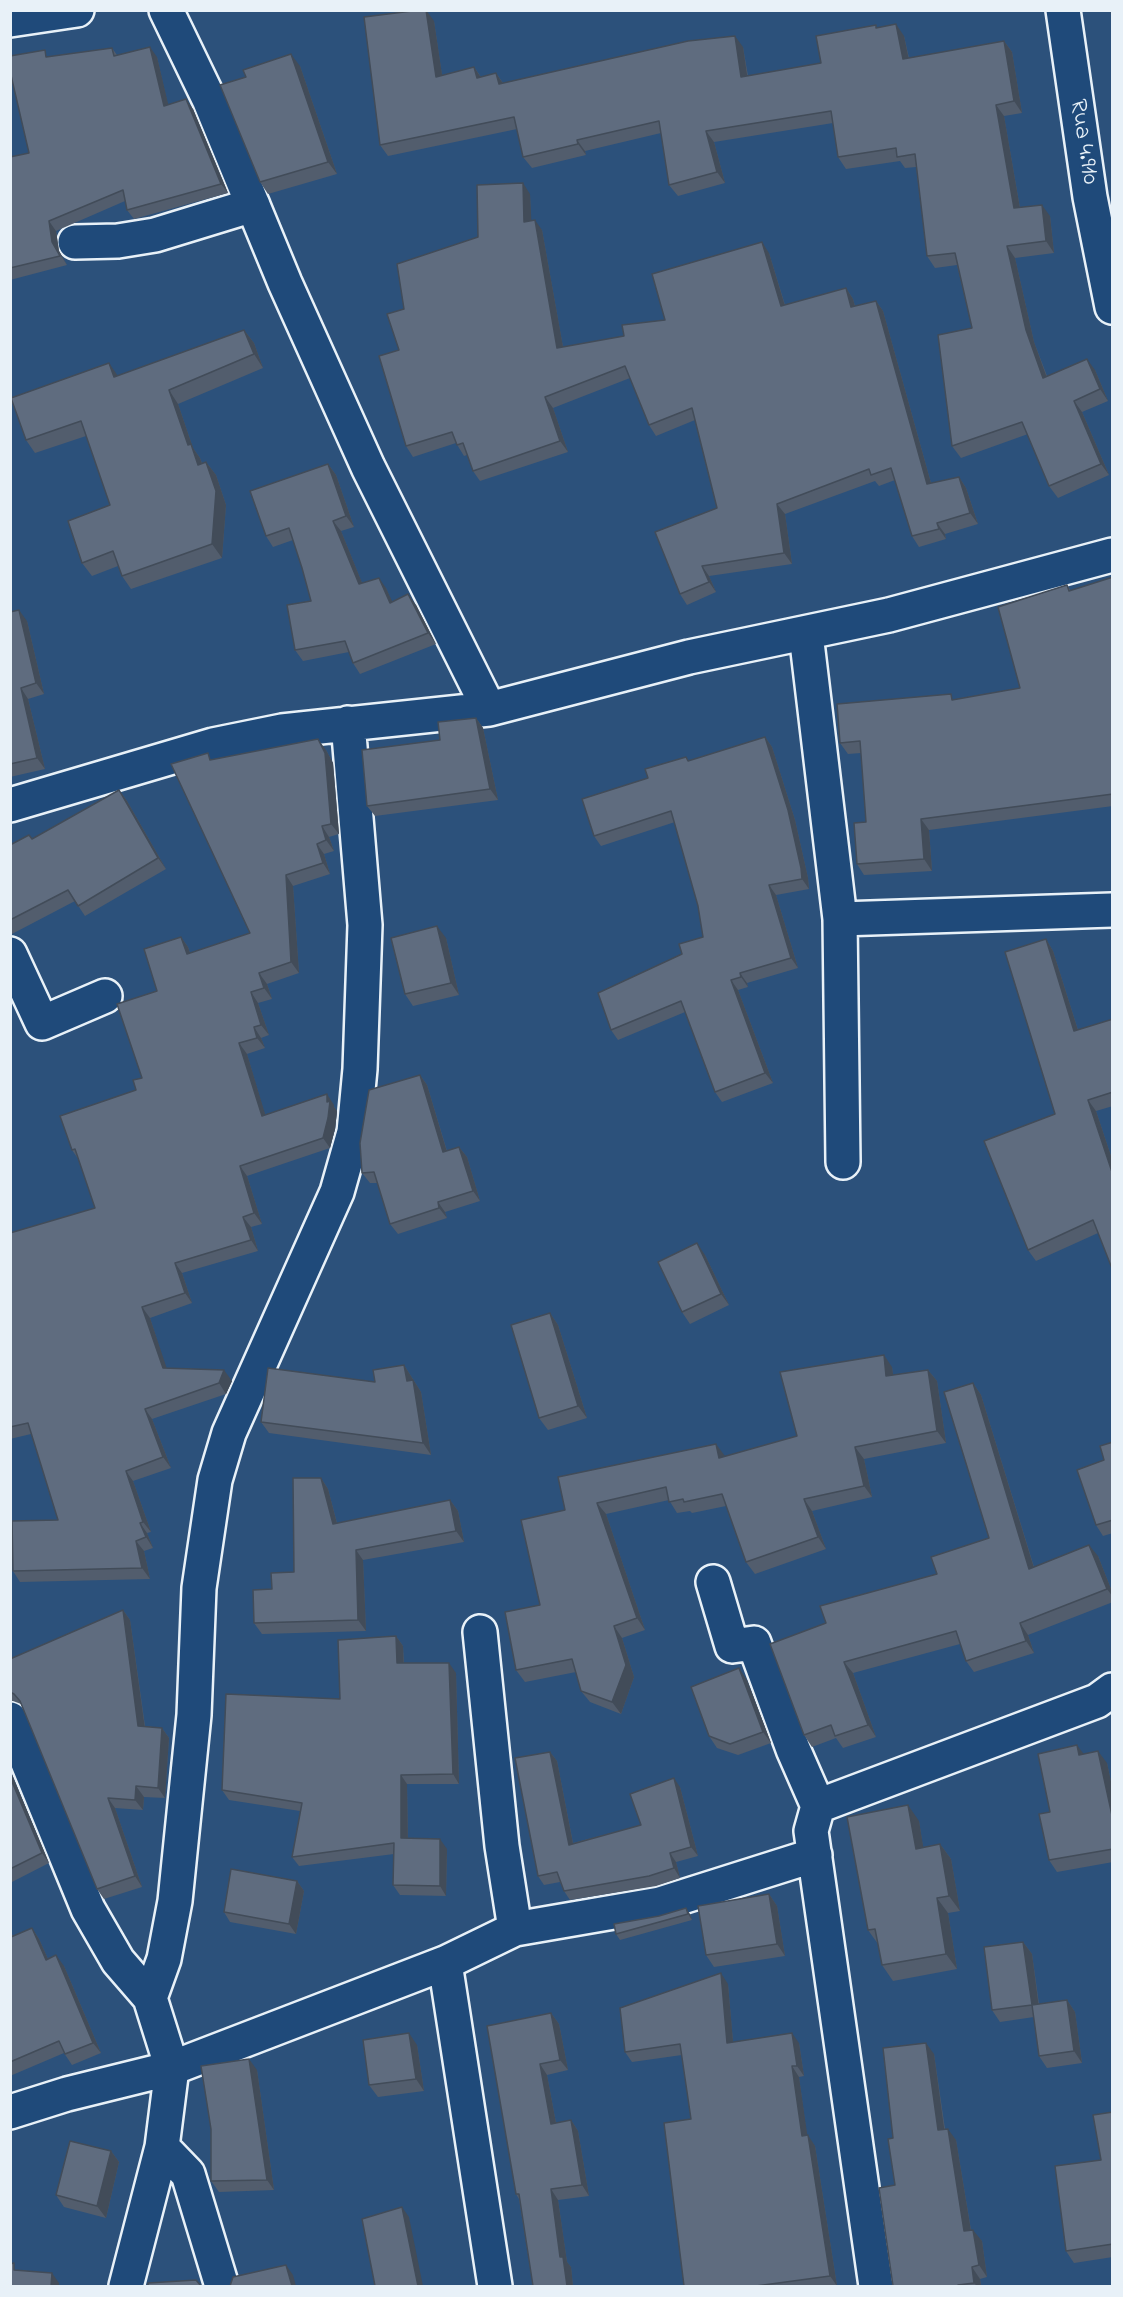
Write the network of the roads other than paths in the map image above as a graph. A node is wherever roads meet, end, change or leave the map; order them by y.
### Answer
1 (78, 10) edge
2 (166, 10) edge
3 (1063, 10) edge
4 (10, 20) edge
5 (254, 205) junction
6 (75, 242) dead end
7 (1113, 307) edge
8 (1113, 555) edge
9 (806, 634) junction
10 (489, 709) junction
11 (348, 723) junction
12 (10, 805) edge
13 (1113, 910) edge
14 (840, 920) junction
15 (10, 954) edge
16 (105, 996) dead end
17 (843, 1162) dead end
18 (713, 1582) dead end
19 (480, 1632) dead end
20 (1113, 1690) edge
21 (10, 1719) edge
22 (818, 1806) junction
23 (815, 1855) junction
24 (515, 1929) junction
25 (445, 1963) junction
26 (150, 1998) junction
27 (172, 2068) junction
28 (10, 2112) edge
29 (162, 2147) junction
30 (126, 2286) edge
31 (222, 2286) edge
32 (495, 2286) edge
33 (876, 2286) edge

1 - 4 street
2 - 5 street
3 - 7 street, Rua 4.910
5 - 6 street
5 - 10 street
8 - 9 street
9 - 10 street
9 - 14 street
10 - 11 street
11 - 12 street
11 - 26 street
13 - 14 street
14 - 17 street
15 - 16 street
18 - 22 street
19 - 24 street
20 - 22 street
21 - 26 street
22 - 23 street
23 - 24 street
23 - 33 street
24 - 25 street
25 - 27 street
25 - 32 street
26 - 27 street
27 - 28 street
27 - 29 street
29 - 30 street
29 - 31 street

